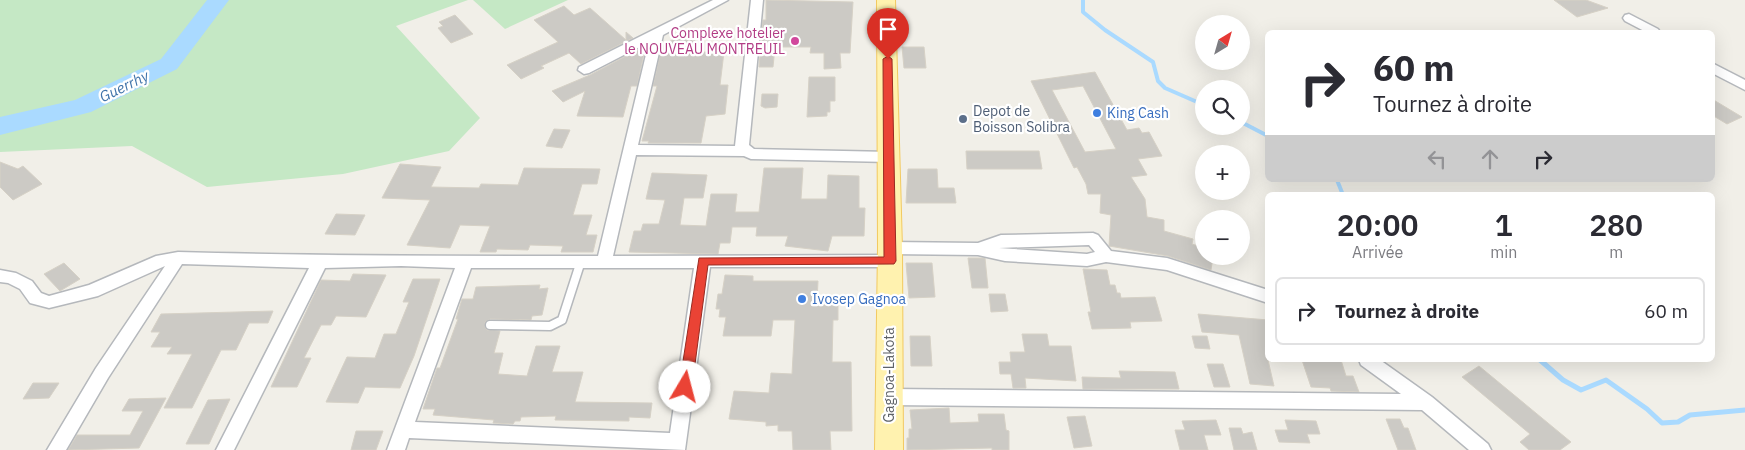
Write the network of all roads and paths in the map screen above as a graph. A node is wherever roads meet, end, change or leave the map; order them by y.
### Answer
1 (722, 0) edge
2 (757, 0) edge
3 (886, 0) edge
4 (1629, 18) dead end
5 (1650, 30) edge
6 (658, 33) junction
7 (1715, 69) edge
8 (584, 70) dead end
9 (1745, 86) edge
10 (630, 150) junction
11 (746, 151) junction
12 (890, 157) junction
13 (890, 255) junction
14 (178, 258) junction
15 (581, 261) junction
16 (703, 261) junction
17 (320, 262) junction
18 (465, 262) junction
19 (604, 262) junction
20 (0, 276) edge
21 (1265, 296) edge
22 (490, 326) dead end
23 (1369, 362) edge
24 (890, 397) junction
25 (1426, 402) junction
26 (404, 430) junction
27 (677, 445) edge
28 (56, 450) edge
29 (225, 450) edge
30 (396, 450) edge
31 (889, 450) edge
32 (1482, 450) edge

1 - 6 street
2 - 11 street
3 - 12 main road, Gagnoa-Lakota
4 - 5 street
6 - 8 street
6 - 10 street
7 - 9 street
10 - 11 street
10 - 19 street
11 - 12 street
12 - 13 main road, Gagnoa-Lakota
13 - 16 street
13 - 21 street
13 - 24 main road, Gagnoa-Lakota
14 - 17 street
14 - 20 street
14 - 28 street
15 - 18 street
15 - 19 street
15 - 22 lane
16 - 19 street
16 - 27 street
17 - 18 street
17 - 29 street
18 - 26 street
23 - 25 street
24 - 25 street
24 - 31 main road, Gagnoa-Lakota
25 - 32 street
26 - 27 street
26 - 30 street

